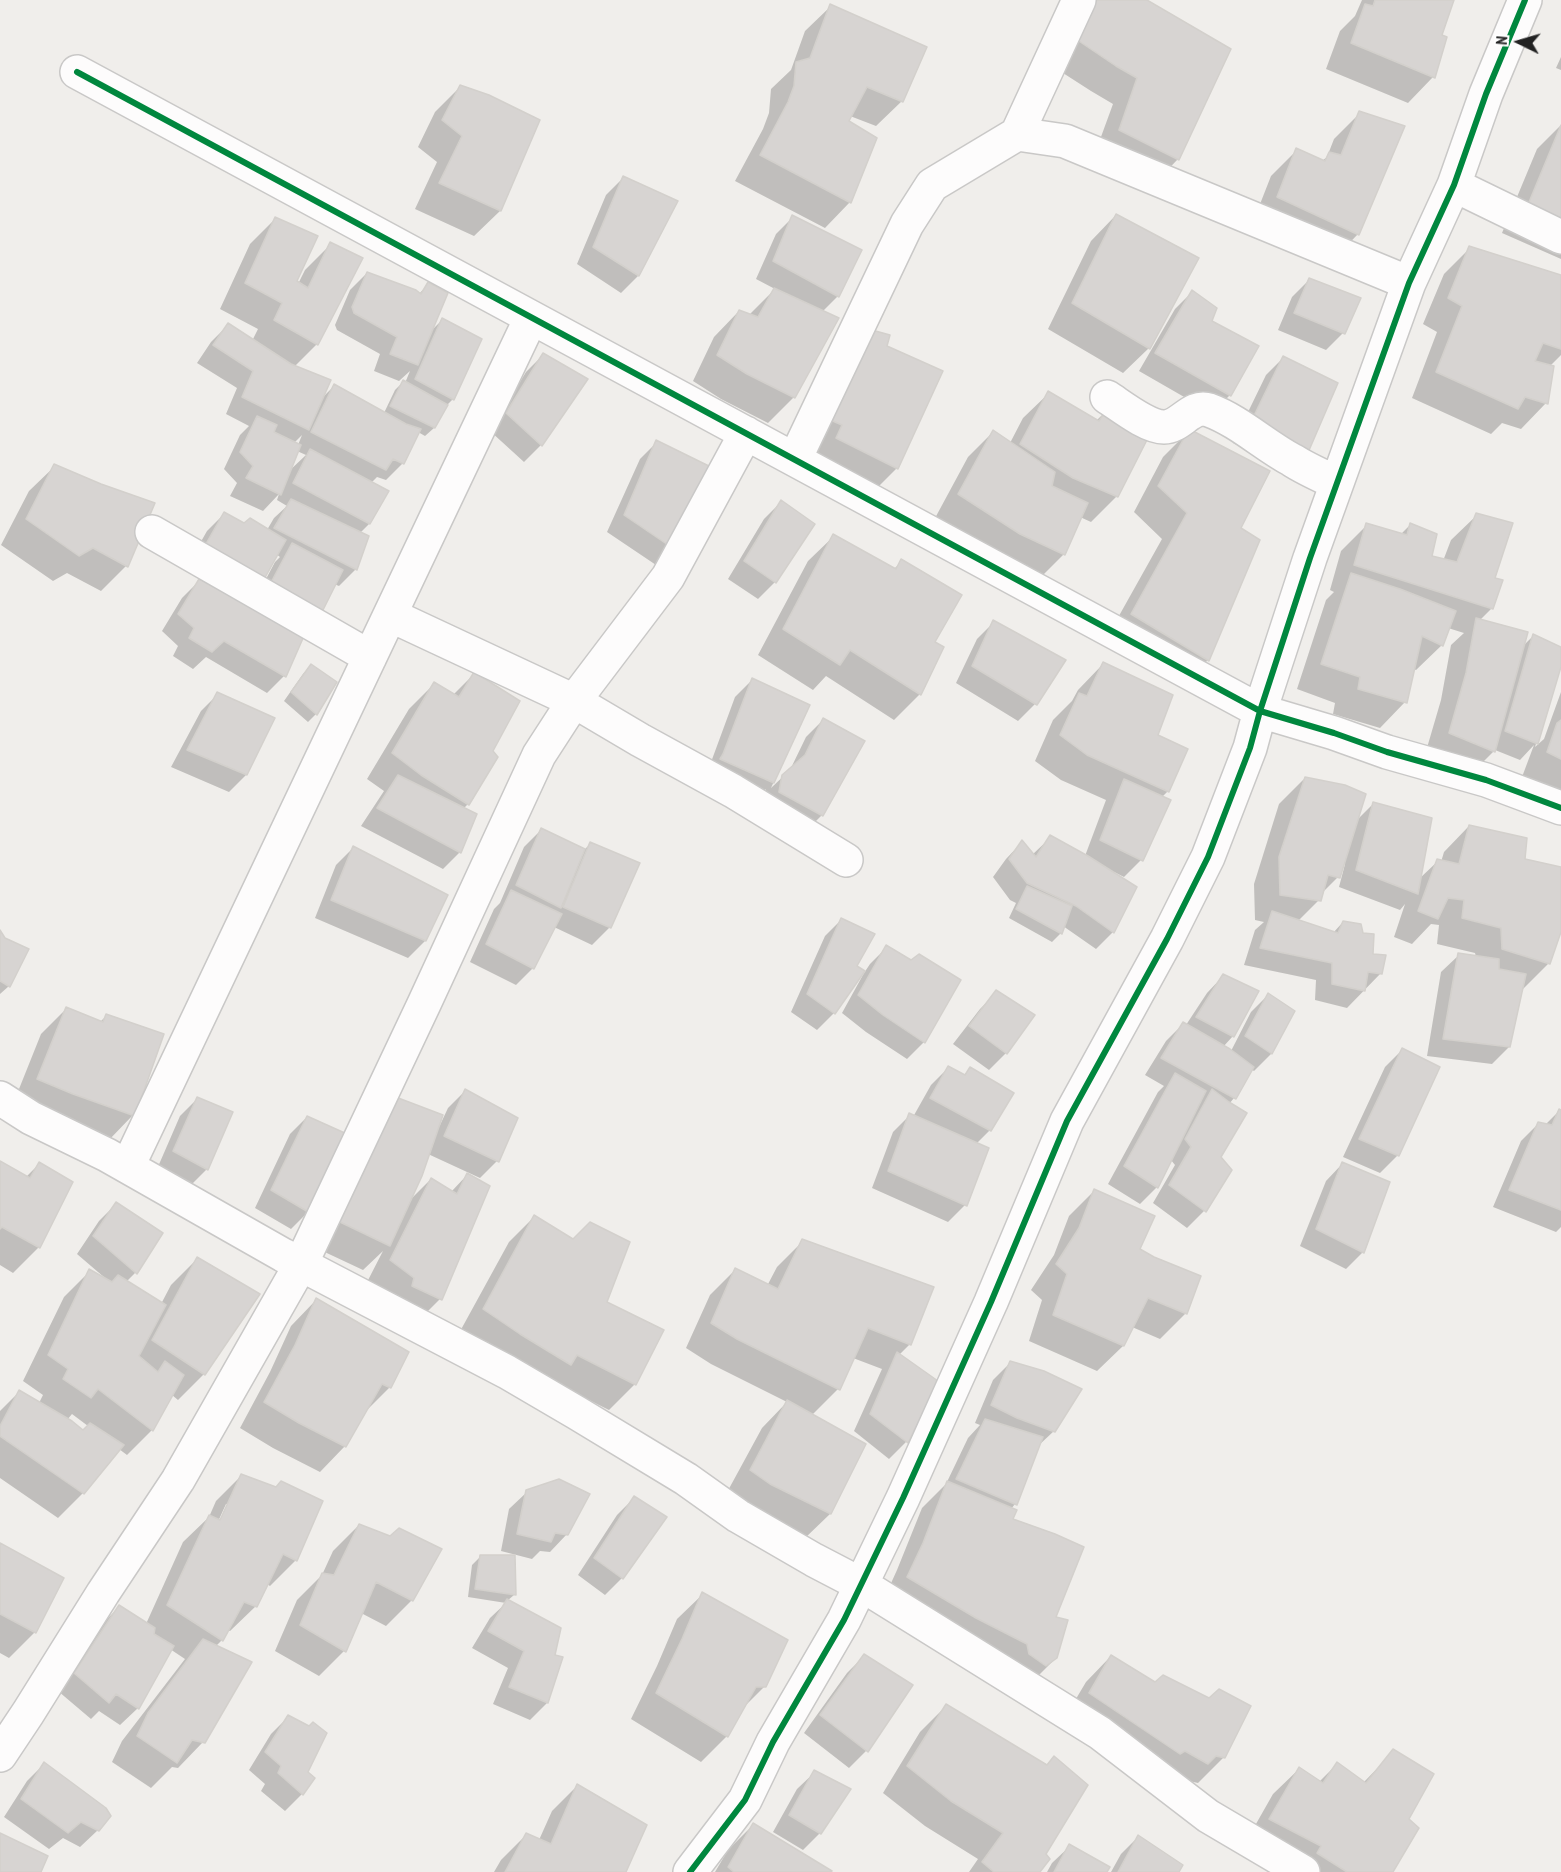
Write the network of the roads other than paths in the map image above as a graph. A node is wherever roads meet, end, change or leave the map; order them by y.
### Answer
1 (1079, 0) edge
2 (1525, 0) edge
3 (76, 72) dead end
4 (1017, 134) junction
5 (1454, 185) junction
6 (1561, 237) edge
7 (1409, 283) junction
8 (531, 318) junction
9 (1107, 397) dead end
10 (746, 433) junction
11 (795, 459) junction
12 (1337, 483) junction
13 (152, 532) dead end
14 (390, 615) junction
15 (370, 657) junction
16 (574, 701) junction
17 (1260, 711) junction
18 (1561, 808) edge
19 (846, 860) dead end
20 (0, 1098) edge
21 (128, 1166) junction
22 (302, 1264) junction
23 (862, 1585) junction
24 (0, 1755) edge
25 (690, 1872) edge
26 (1303, 1872) edge

1 - 4 street
2 - 5 street
3 - 8 street
4 - 7 street
4 - 11 street
5 - 6 street
5 - 7 street
7 - 12 street
8 - 10 street
8 - 14 street
9 - 12 street
10 - 11 street
10 - 16 street
11 - 17 street
12 - 17 street
13 - 15 street
14 - 15 street
14 - 16 street
15 - 21 street
16 - 19 street
16 - 22 street
17 - 18 street
17 - 23 street
20 - 21 street
21 - 22 street
22 - 23 street
22 - 24 street
23 - 25 street
23 - 26 street

